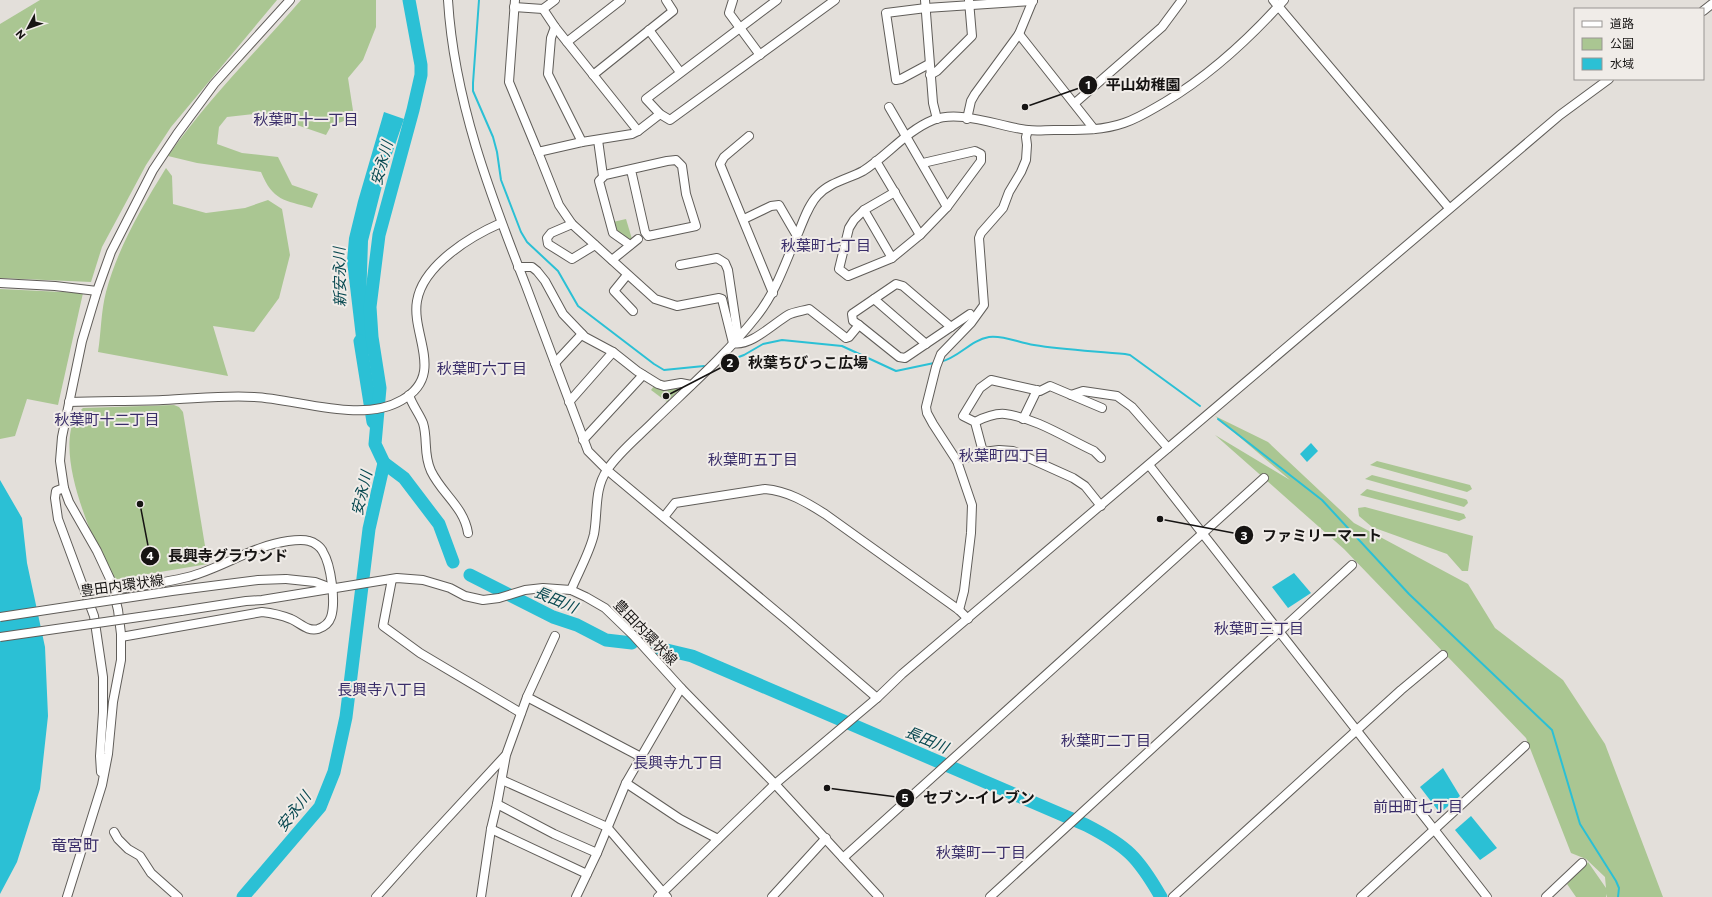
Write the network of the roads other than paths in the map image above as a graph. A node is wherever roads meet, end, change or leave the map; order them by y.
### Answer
1 (290, 0) edge
2 (448, 0) edge
3 (555, 0) edge
4 (621, 0) edge
5 (666, 0) edge
6 (733, 0) edge
7 (777, 0) edge
8 (1033, 0) edge
9 (1182, 0) edge
10 (831, 1) edge
11 (1013, 1) edge
12 (969, 2) edge
13 (1279, 2) edge
14 (515, 4) edge
15 (925, 4) edge
16 (1712, 4) edge
17 (543, 9) junction
18 (1704, 10) edge
19 (555, 27) junction
20 (739, 28) junction
21 (649, 30) junction
22 (1019, 34) junction
23 (567, 42) junction
24 (760, 55) junction
25 (929, 64) junction
26 (680, 72) junction
27 (593, 75) junction
28 (930, 75) junction
29 (1608, 80) edge
30 (1074, 103) junction
31 (889, 107) dead end
32 (660, 114) junction
33 (937, 119) junction
34 (967, 119) junction
35 (1094, 129) junction
36 (1028, 130) junction
37 (638, 131) junction
38 (749, 136) dead end
39 (907, 136) junction
40 (598, 140) junction
41 (582, 142) junction
42 (538, 152) junction
43 (876, 161) junction
44 (923, 164) junction
45 (631, 170) junction
46 (603, 176) junction
47 (895, 192) junction
48 (948, 207) junction
49 (1449, 208) junction
50 (864, 210) junction
51 (744, 219) junction
52 (501, 223) junction
53 (572, 224) junction
54 (920, 235) junction
55 (797, 236) junction
56 (638, 239) dead end
57 (595, 245) junction
58 (630, 245) junction
59 (892, 258) junction
60 (612, 260) junction
61 (680, 265) dead end
62 (518, 267) junction
63 (627, 274) junction
64 (0, 283) edge
65 (97, 291) junction
66 (773, 293) junction
67 (874, 299) junction
68 (633, 311) dead end
69 (970, 314) dead end
70 (859, 325) junction
71 (951, 327) junction
72 (582, 334) junction
73 (735, 340) junction
74 (926, 344) junction
75 (613, 352) junction
76 (555, 363) junction
77 (643, 375) junction
78 (691, 384) junction
79 (1037, 390) junction
80 (1071, 395) junction
81 (409, 396) junction
82 (70, 402) junction
83 (569, 402) junction
84 (1102, 408) dead end
85 (1023, 419) junction
86 (975, 422) junction
87 (583, 440) junction
88 (1168, 448) junction
89 (983, 452) junction
90 (1101, 458) dead end
91 (958, 461) junction
92 (1149, 465) junction
93 (607, 470) junction
94 (1264, 478) dead end
95 (64, 488) junction
96 (1101, 506) junction
97 (664, 517) junction
98 (468, 533) dead end
99 (1202, 533) junction
100 (1352, 565) dead end
101 (392, 579) junction
102 (332, 589) junction
103 (114, 590) junction
104 (571, 590) junction
105 (959, 610) junction
106 (0, 617) edge
107 (968, 619) junction
108 (1279, 631) junction
109 (121, 636) junction
110 (555, 636) dead end
111 (0, 637) edge
112 (1443, 655) dead end
113 (681, 688) junction
114 (527, 697) junction
115 (877, 698) junction
116 (521, 713) junction
117 (1357, 730) junction
118 (1525, 746) dead end
119 (506, 755) junction
120 (641, 757) junction
121 (502, 780) junction
122 (626, 783) junction
123 (775, 784) junction
124 (102, 785) junction
125 (497, 804) junction
126 (607, 827) junction
127 (491, 829) junction
128 (1434, 829) junction
129 (114, 832) dead end
130 (826, 838) junction
131 (718, 839) junction
132 (597, 853) junction
133 (843, 858) junction
134 (1582, 863) dead end
135 (587, 874) junction
136 (663, 895) edge
137 (67, 897) edge
138 (178, 897) edge
139 (376, 897) edge
140 (481, 897) edge
141 (576, 897) edge
142 (772, 897) edge
143 (879, 897) edge
144 (990, 897) edge
145 (1173, 897) edge
146 (1361, 897) edge
147 (1487, 897) edge
148 (1546, 897) edge

1 - 65 street
2 - 52 street
3 - 17 street
4 - 23 street
5 - 21 street
6 - 20 street
7 - 20 street
8 - 11 street
8 - 22 street
9 - 30 street
10 - 24 street
11 - 12 street
12 - 15 street
12 - 28 street
13 - 35 street
13 - 49 street
14 - 17 street
14 - 42 street
15 - 25 street
15 - 25 street
16 - 18 street
17 - 19 street
19 - 23 street
19 - 41 street
20 - 24 street
20 - 26 street
21 - 26 street
21 - 27 street
22 - 30 street
22 - 34 street
23 - 27 street
24 - 32 street
25 - 28 street
26 - 32 street
27 - 37 street
28 - 33 street
29 - 49 street
30 - 35 street
31 - 39 street
32 - 37 street
33 - 34 street
33 - 39 street
34 - 36 street
35 - 36 street
36 - 91 street
37 - 40 street
38 - 51 street
39 - 43 street
39 - 44 street
40 - 41 street
40 - 46 street
41 - 42 street
42 - 53 street
43 - 47 street
43 - 55 street
44 - 48 street
44 - 48 street
45 - 45 street
45 - 46 street
46 - 58 street
47 - 50 street
47 - 54 street
48 - 54 street
49 - 88 street
50 - 59 street
50 - 59 street
51 - 55 street
51 - 66 street
52 - 62 street
52 - 81 street
53 - 57 street
53 - 57 street
54 - 59 street
55 - 66 street
56 - 58 street
57 - 60 street
58 - 60 street
60 - 63 street
61 - 73 street
62 - 72 street
62 - 76 street
63 - 68 street
63 - 73 street
64 - 65 street
65 - 82 street
66 - 73 street
67 - 70 street
67 - 71 street
67 - 74 street
69 - 71 street
70 - 73 street
70 - 74 street
71 - 74 street
72 - 75 street
72 - 76 street
73 - 78 street
75 - 77 street
75 - 83 street
76 - 83 street
77 - 78 street
77 - 87 street
78 - 93 street
79 - 80 street
79 - 85 street
79 - 86 street
80 - 84 street
80 - 88 street
81 - 82 street
81 - 98 street
82 - 95 street
83 - 87 street
85 - 86 street
85 - 90 street
86 - 89 street
87 - 93 street
88 - 92 street
89 - 91 street
89 - 96 street
91 - 105 street
92 - 96 street
92 - 99 street
93 - 97 street
93 - 104 street
94 - 99 street
95 - 103 street
95 - 124 street
96 - 107 street
97 - 105 street
97 - 115 street
99 - 108 street
99 - 133 street
100 - 108 street
101 - 102 street, 豊田内環状線
101 - 104 street, 豊田内環状線
101 - 116 street
102 - 103 street
102 - 106 street, 豊田内環状線, bridge
102 - 109 street
102 - 111 street, bridge
103 - 109 street
104 - 113 street, 豊田内環状線
105 - 107 street
107 - 115 street
108 - 117 street
108 - 144 street
109 - 124 street
110 - 114 street
112 - 117 street
113 - 120 street
113 - 123 street, 豊田内環状線
114 - 116 street
114 - 120 street
115 - 123 street
116 - 119 street
117 - 128 street
117 - 145 street
118 - 128 street
119 - 121 street
119 - 139 street
120 - 122 street
121 - 125 street
121 - 126 street
122 - 126 street
122 - 131 street
123 - 130 street, 豊田内環状線
123 - 131 street
124 - 137 street
125 - 127 street
125 - 132 street
126 - 132 street
126 - 136 street
127 - 135 street
127 - 140 street
128 - 146 street
128 - 147 street
129 - 138 street
130 - 133 street, 豊田内環状線
130 - 142 street
131 - 136 street
132 - 135 street
133 - 143 street, 豊田内環状線
134 - 148 street
135 - 141 street

